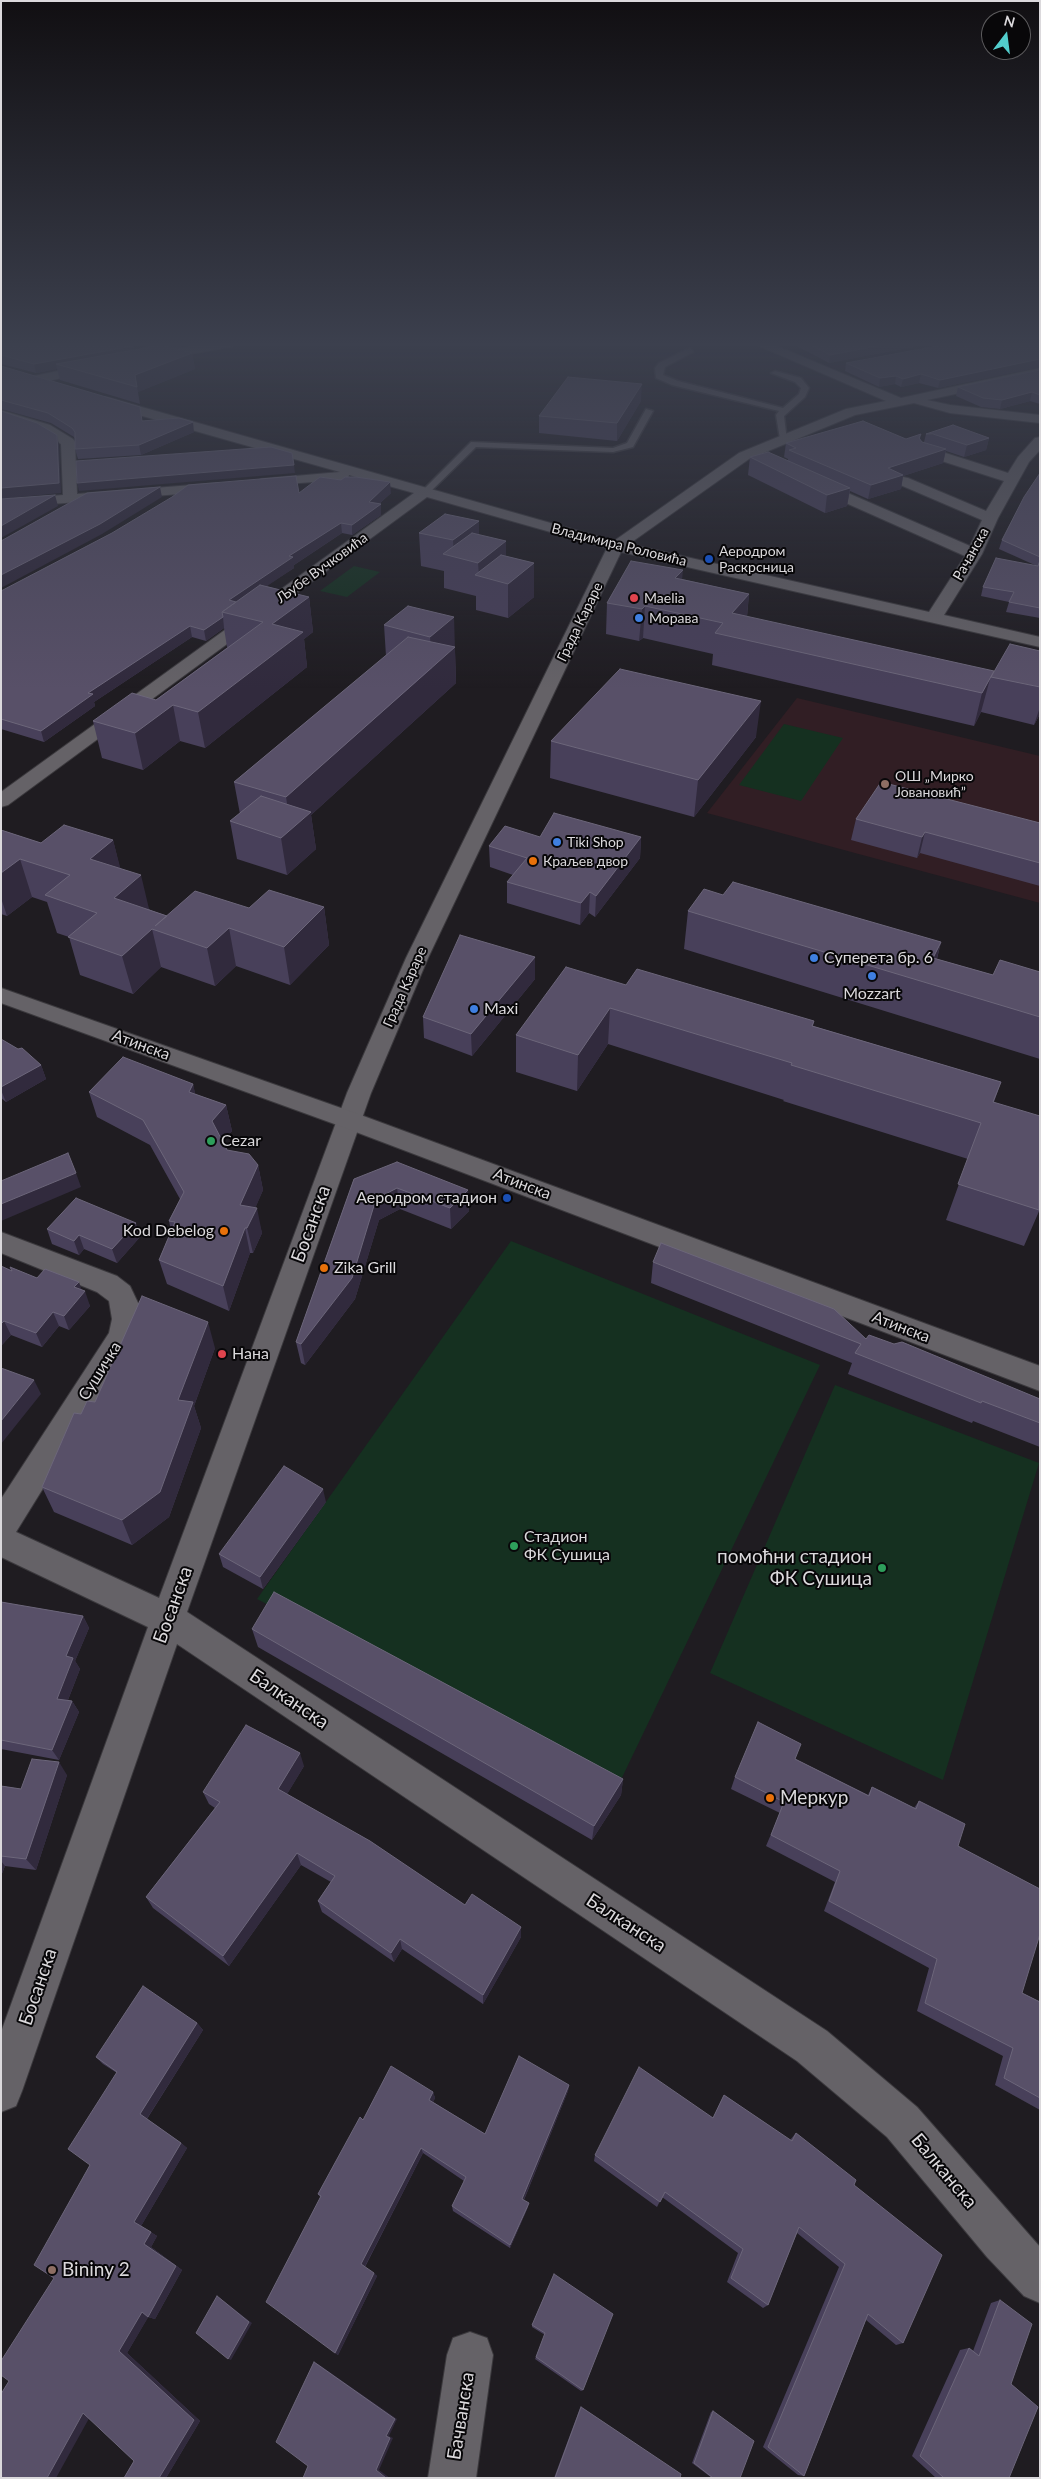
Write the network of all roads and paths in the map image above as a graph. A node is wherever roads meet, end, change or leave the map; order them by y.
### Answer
1 (71, 458) edge
2 (301, 458) edge
3 (460, 458) edge
4 (743, 458) edge
5 (755, 458) edge
6 (946, 458) edge
7 (1025, 458) edge
8 (762, 461) edge
9 (359, 474) junction
10 (798, 476) edge
11 (1012, 479) junction
12 (903, 481) edge
13 (184, 490) junction
14 (425, 492) junction
15 (86, 497) junction
16 (70, 498) junction
17 (1, 504) edge
18 (159, 508) edge
19 (58, 515) edge
20 (990, 518) junction
21 (616, 546) junction
22 (974, 554) junction
23 (934, 618) junction
24 (1040, 642) edge
25 (1, 801) edge
26 (1, 995) edge
27 (349, 1120) junction
28 (1, 1242) edge
29 (1040, 1379) edge
30 (1, 1527) edge
31 (1, 1541) edge
32 (168, 1620) junction
33 (1, 2091) edge
34 (1040, 2280) edge
35 (470, 2355) dead end
36 (452, 2478) edge

1 - 16 street
2 - 9 street, Владимира Роловића
3 - 14 lane
4 - 21 street, Града Караре
5 - 8 street
6 - 11 street
7 - 11 street, Рачанска
9 - 13 street
9 - 14 street, Владимира Роловића
10 - 22 street
11 - 20 street, Рачанска
12 - 20 street
13 - 15 street
13 - 18 street
14 - 21 street, Владимира Роловића
14 - 25 street, Љубе Вучковића
15 - 16 street
15 - 19 street
16 - 17 street
20 - 22 street, Рачанска
21 - 23 street, Владимира Роловића
21 - 27 street, Града Караре
22 - 23 street, Рачанска
23 - 24 street, Владимира Роловића
26 - 27 street, Атинска
27 - 29 street, Атинска
27 - 32 street, Босанска
28 - 30 street, Сушичка
31 - 32 street, Балканска
32 - 33 street, Босанска
32 - 34 street, Балканска
35 - 36 street, Бачванска

